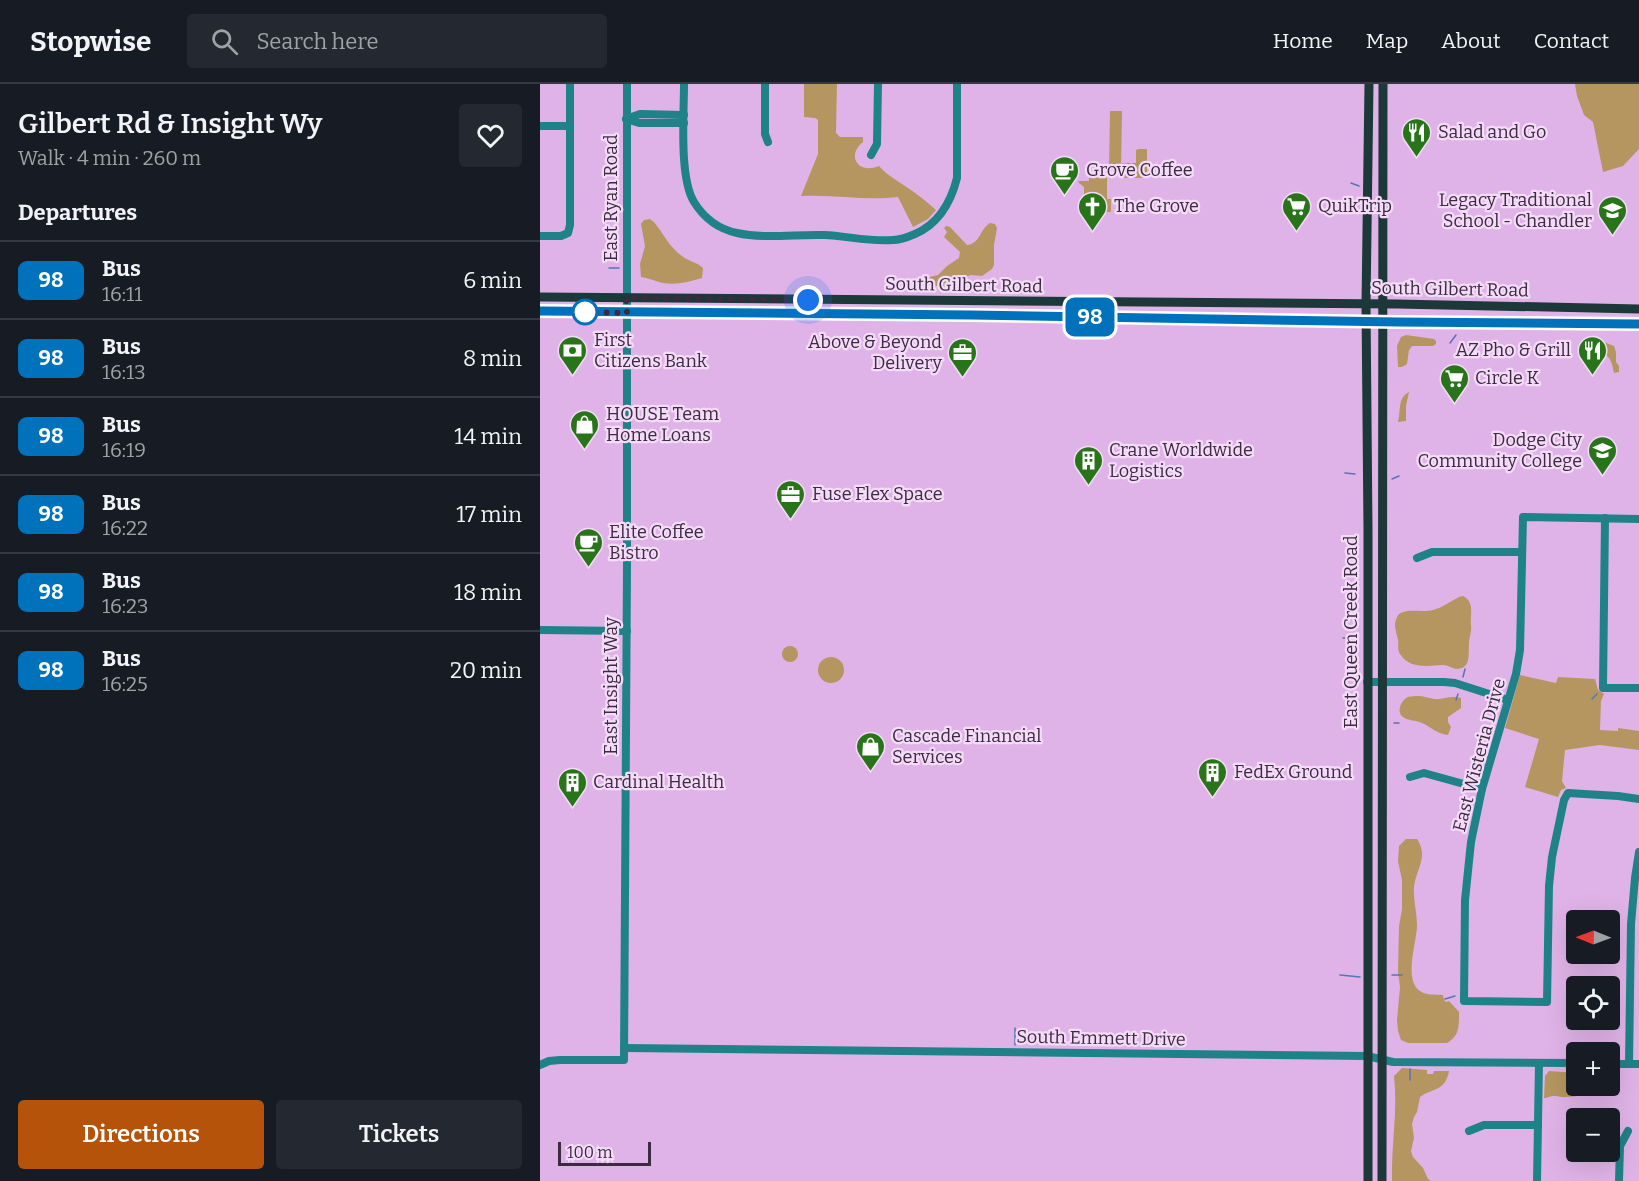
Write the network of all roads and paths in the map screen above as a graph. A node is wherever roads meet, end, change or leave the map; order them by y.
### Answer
1 (570, 84) edge
2 (627, 84) edge
3 (684, 84) edge
4 (765, 84) edge
5 (878, 84) edge
6 (957, 84) edge
7 (1369, 84) edge
8 (1383, 84) edge
9 (626, 119) junction
10 (684, 119) junction
11 (540, 126) edge
12 (570, 126) junction
13 (768, 142) dead end
14 (871, 155) dead end
15 (540, 236) edge
16 (540, 297) edge
17 (626, 298) junction
18 (1012, 301) junction
19 (1190, 303) junction
20 (1366, 304) junction
21 (1384, 304) junction
22 (1639, 309) edge
23 (540, 311) edge
24 (627, 313) junction
25 (1012, 316) junction
26 (1190, 318) junction
27 (1366, 322) junction
28 (1384, 322) junction
29 (1639, 324) edge
30 (1367, 493) junction
31 (1382, 493) junction
32 (1605, 518) junction
33 (1639, 519) edge
34 (1522, 552) junction
35 (1417, 558) dead end
36 (540, 630) edge
37 (627, 631) junction
38 (1382, 681) junction
39 (1367, 682) junction
40 (1639, 688) edge
41 (1508, 700) junction
42 (1410, 777) dead end
43 (1482, 789) junction
44 (1639, 799) edge
45 (1639, 852) edge
46 (1630, 1004) junction
47 (1639, 1004) edge
48 (624, 1048) junction
49 (1375, 1058) junction
50 (1539, 1063) junction
51 (1566, 1064) edge
52 (1620, 1064) edge
53 (1629, 1064) junction
54 (1639, 1064) edge
55 (540, 1065) edge
56 (1538, 1125) junction
57 (1468, 1131) dead end
58 (1628, 1131) dead end
59 (1368, 1181) edge
60 (1382, 1181) edge
61 (1537, 1181) edge
62 (1619, 1181) edge

1 - 12 street
2 - 9 street, East Ryan Road
3 - 10 street
4 - 13 street
5 - 14 street
6 - 10 street
7 - 20 main road, East Queen Creek Road
8 - 21 main road, East Queen Creek Road
9 - 10 street
9 - 17 street, East Ryan Road
11 - 12 street
12 - 15 street
16 - 17 main road, South Gilbert Road
17 - 18 main road, South Gilbert Road
17 - 24 street, East Ryan Road
18 - 19 main road, South Gilbert Road
18 - 25 main road
19 - 20 main road, South Gilbert Road
19 - 26 main road
20 - 21 main road, South Gilbert Road
20 - 27 main road, East Queen Creek Road
21 - 22 main road, South Gilbert Road
21 - 28 main road, East Queen Creek Road
23 - 24 main road, South Gilbert Road
24 - 25 main road, South Gilbert Road
24 - 37 street, East Insight Way
25 - 26 main road, South Gilbert Road
26 - 27 main road, South Gilbert Road
27 - 28 main road, South Gilbert Road
27 - 30 main road, East Queen Creek Road
28 - 29 main road, South Gilbert Road
28 - 31 main road, East Queen Creek Road
30 - 31 main road
30 - 39 main road, East Queen Creek Road
31 - 38 main road, East Queen Creek Road
32 - 33 street
32 - 34 street, East Wisteria Drive
32 - 40 street
34 - 35 street
34 - 41 street, East Wisteria Drive
36 - 37 street
37 - 48 street, East Insight Way
38 - 39 street
38 - 41 street
38 - 49 main road, East Queen Creek Road
39 - 49 main road, East Queen Creek Road
41 - 43 street, East Wisteria Drive
42 - 43 street
43 - 44 street, East Wisteria Drive
45 - 46 street
46 - 47 street
46 - 53 street
48 - 49 street, South Emmett Drive
48 - 55 street, East Insight Way
49 - 50 street, South Emmett Drive
49 - 59 main road, East Queen Creek Road
49 - 60 main road, East Queen Creek Road
50 - 51 street, South Emmett Drive
50 - 56 street
52 - 53 street
53 - 54 street
56 - 57 street
56 - 61 street
58 - 62 street

